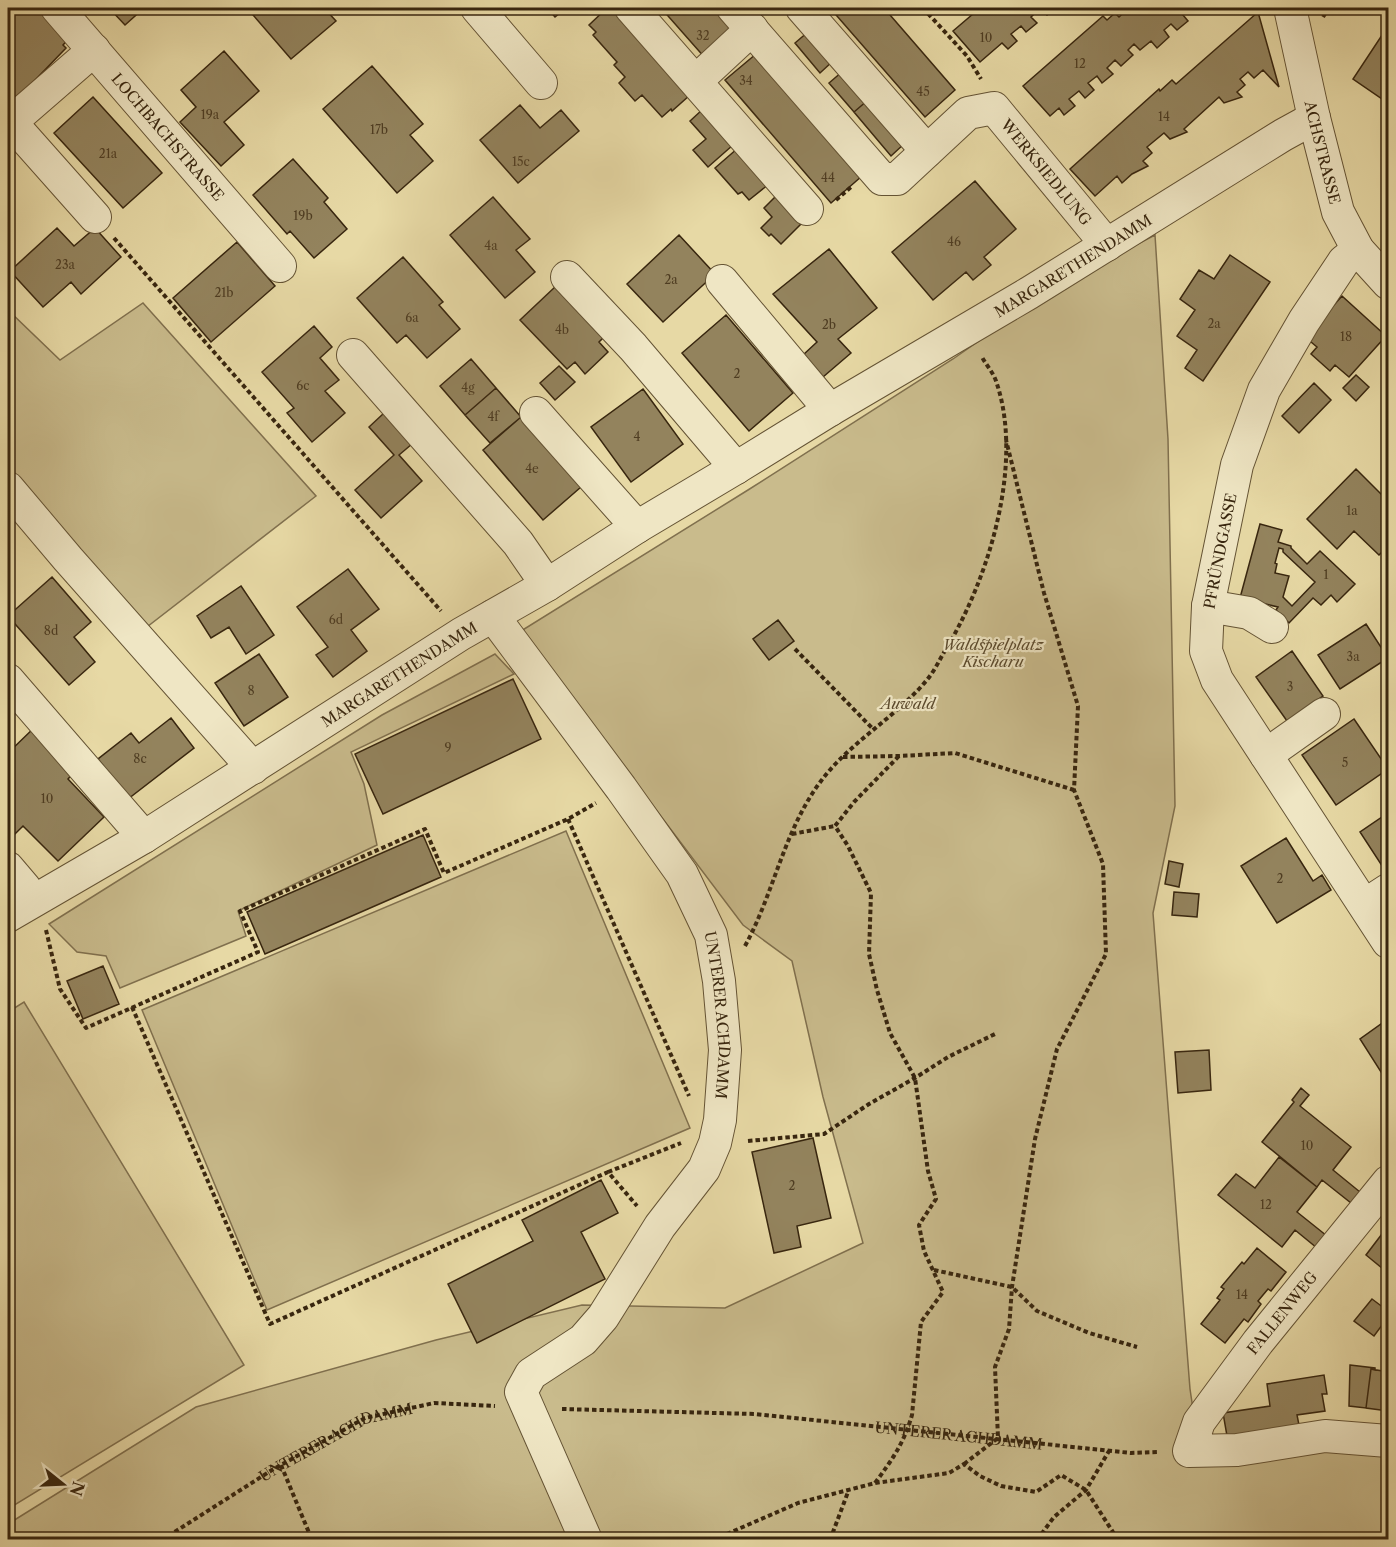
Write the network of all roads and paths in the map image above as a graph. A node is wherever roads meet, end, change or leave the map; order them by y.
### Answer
1 (57, 8) edge
2 (477, 8) edge
3 (631, 8) edge
4 (802, 8) edge
5 (923, 8) edge
6 (1290, 8) edge
7 (743, 18) edge
8 (94, 50) junction
9 (696, 81) junction
10 (541, 83) dead end
11 (994, 108) junction
12 (1314, 118) junction
13 (9, 120) edge
14 (927, 151) junction
15 (872, 168) junction
16 (807, 209) joint
17 (95, 217) joint
18 (1107, 245) junction
19 (1358, 250) junction
20 (280, 266) dead end
21 (567, 277) dead end
22 (722, 281) dead end
23 (1389, 283) edge
24 (968, 330) junction
25 (353, 355) dead end
26 (830, 410) junction
27 (536, 412) dead end
28 (1006, 440) junction
29 (736, 468) junction
30 (8, 488) edge
31 (637, 527) junction
32 (547, 585) junction
33 (1208, 606) junction
34 (443, 613) dead end
35 (493, 616) junction
36 (1272, 627) dead end
37 (795, 649) dead end
38 (8, 680) edge
39 (1324, 714) dead end
40 (873, 729) junction
41 (1266, 755) junction
42 (899, 756) junction
43 (842, 758) junction
44 (253, 768) junction
45 (621, 788) junction
46 (1074, 790) junction
47 (568, 819) junction
48 (835, 826) junction
49 (791, 834) junction
50 (144, 837) junction
51 (8, 868) edge
52 (1377, 897) edge
53 (26, 905) edge
54 (1389, 942) edge
55 (719, 981) junction
56 (132, 1007) junction
57 (995, 1034) dead end
58 (915, 1078) junction
59 (694, 1106) dead end
60 (701, 1142) junction
61 (608, 1172) junction
62 (1389, 1182) edge
63 (660, 1226) junction
64 (934, 1270) junction
65 (1012, 1287) junction
66 (1137, 1347) dead end
67 (529, 1408) junction
68 (908, 1429) junction
69 (998, 1438) junction
70 (1389, 1441) edge
71 (1109, 1450) junction
72 (1189, 1451) junction
73 (964, 1464) junction
74 (281, 1465) junction
75 (875, 1484) junction
76 (1086, 1490) junction
77 (849, 1491) junction
78 (162, 1539) edge
79 (312, 1539) edge
80 (586, 1539) edge
81 (713, 1539) edge
82 (830, 1539) edge
83 (1037, 1539) edge
84 (1118, 1539) edge

1 - 8 street, LOCHBACHSTRASSE
2 - 10 street
3 - 9 street
4 - 14 street
5 - 11 path
6 - 12 street, ACHSTRASSE
7 - 9 street, WERKSIEDLUNG
7 - 15 street, WERKSIEDLUNG
8 - 13 street
8 - 20 street, LOCHBACHSTRASSE
9 - 16 street
11 - 14 street, WERKSIEDLUNG
11 - 18 street, WERKSIEDLUNG
12 - 18 street, MARGARETHENDAMM
12 - 19 street, ACHSTRASSE
13 - 17 street
14 - 15 street, WERKSIEDLUNG
15 - 16 path
17 - 34 path
18 - 24 street, MARGARETHENDAMM
19 - 23 street, ACHSTRASSE
19 - 33 street, PFRÜNDGASSE
21 - 29 street
22 - 26 street
24 - 26 street, MARGARETHENDAMM
24 - 28 path
25 - 32 street
26 - 29 street, MARGARETHENDAMM
27 - 31 street
28 - 40 path
28 - 46 path
29 - 31 street, MARGARETHENDAMM
30 - 44 street
31 - 32 street, MARGARETHENDAMM
32 - 35 street, MARGARETHENDAMM
33 - 36 street
33 - 41 street, PFRÜNDGASSE
35 - 44 street, MARGARETHENDAMM
35 - 45 street, UNTERER ACHDAMM
37 - 40 path
38 - 50 street
39 - 41 street
40 - 43 path
41 - 52 street, PFRÜNDGASSE
42 - 43 path
42 - 46 path
42 - 48 path
43 - 49 path
44 - 50 street, MARGARETHENDAMM
45 - 47 path
45 - 55 street, UNTERER ACHDAMM
46 - 65 path
47 - 56 path
47 - 59 path
48 - 49 path
48 - 58 path
49 - 55 path
50 - 53 street, MARGARETHENDAMM
51 - 53 street
52 - 54 street, PFRÜNDGASSE
53 - 56 path
55 - 60 street, UNTERER ACHDAMM
56 - 61 path
57 - 58 path
58 - 60 path
58 - 64 path
60 - 61 path
60 - 63 street, UNTERER ACHDAMM
61 - 63 path
62 - 72 street, FALLENWEG
63 - 67 street, UNTERER ACHDAMM
64 - 65 path
64 - 68 path
65 - 66 path
65 - 69 path
67 - 68 path, UNTERER ACHDAMM
67 - 74 path, UNTERER ACHDAMM
67 - 80 street
68 - 69 path, UNTERER ACHDAMM
68 - 75 path
69 - 71 path, UNTERER ACHDAMM
69 - 73 path
70 - 72 street
71 - 72 path, UNTERER ACHDAMM
71 - 76 path
73 - 75 path
73 - 76 path
74 - 78 path, UNTERER ACHDAMM
74 - 79 path
75 - 77 path
76 - 83 path
76 - 84 path
77 - 81 path
77 - 82 path

